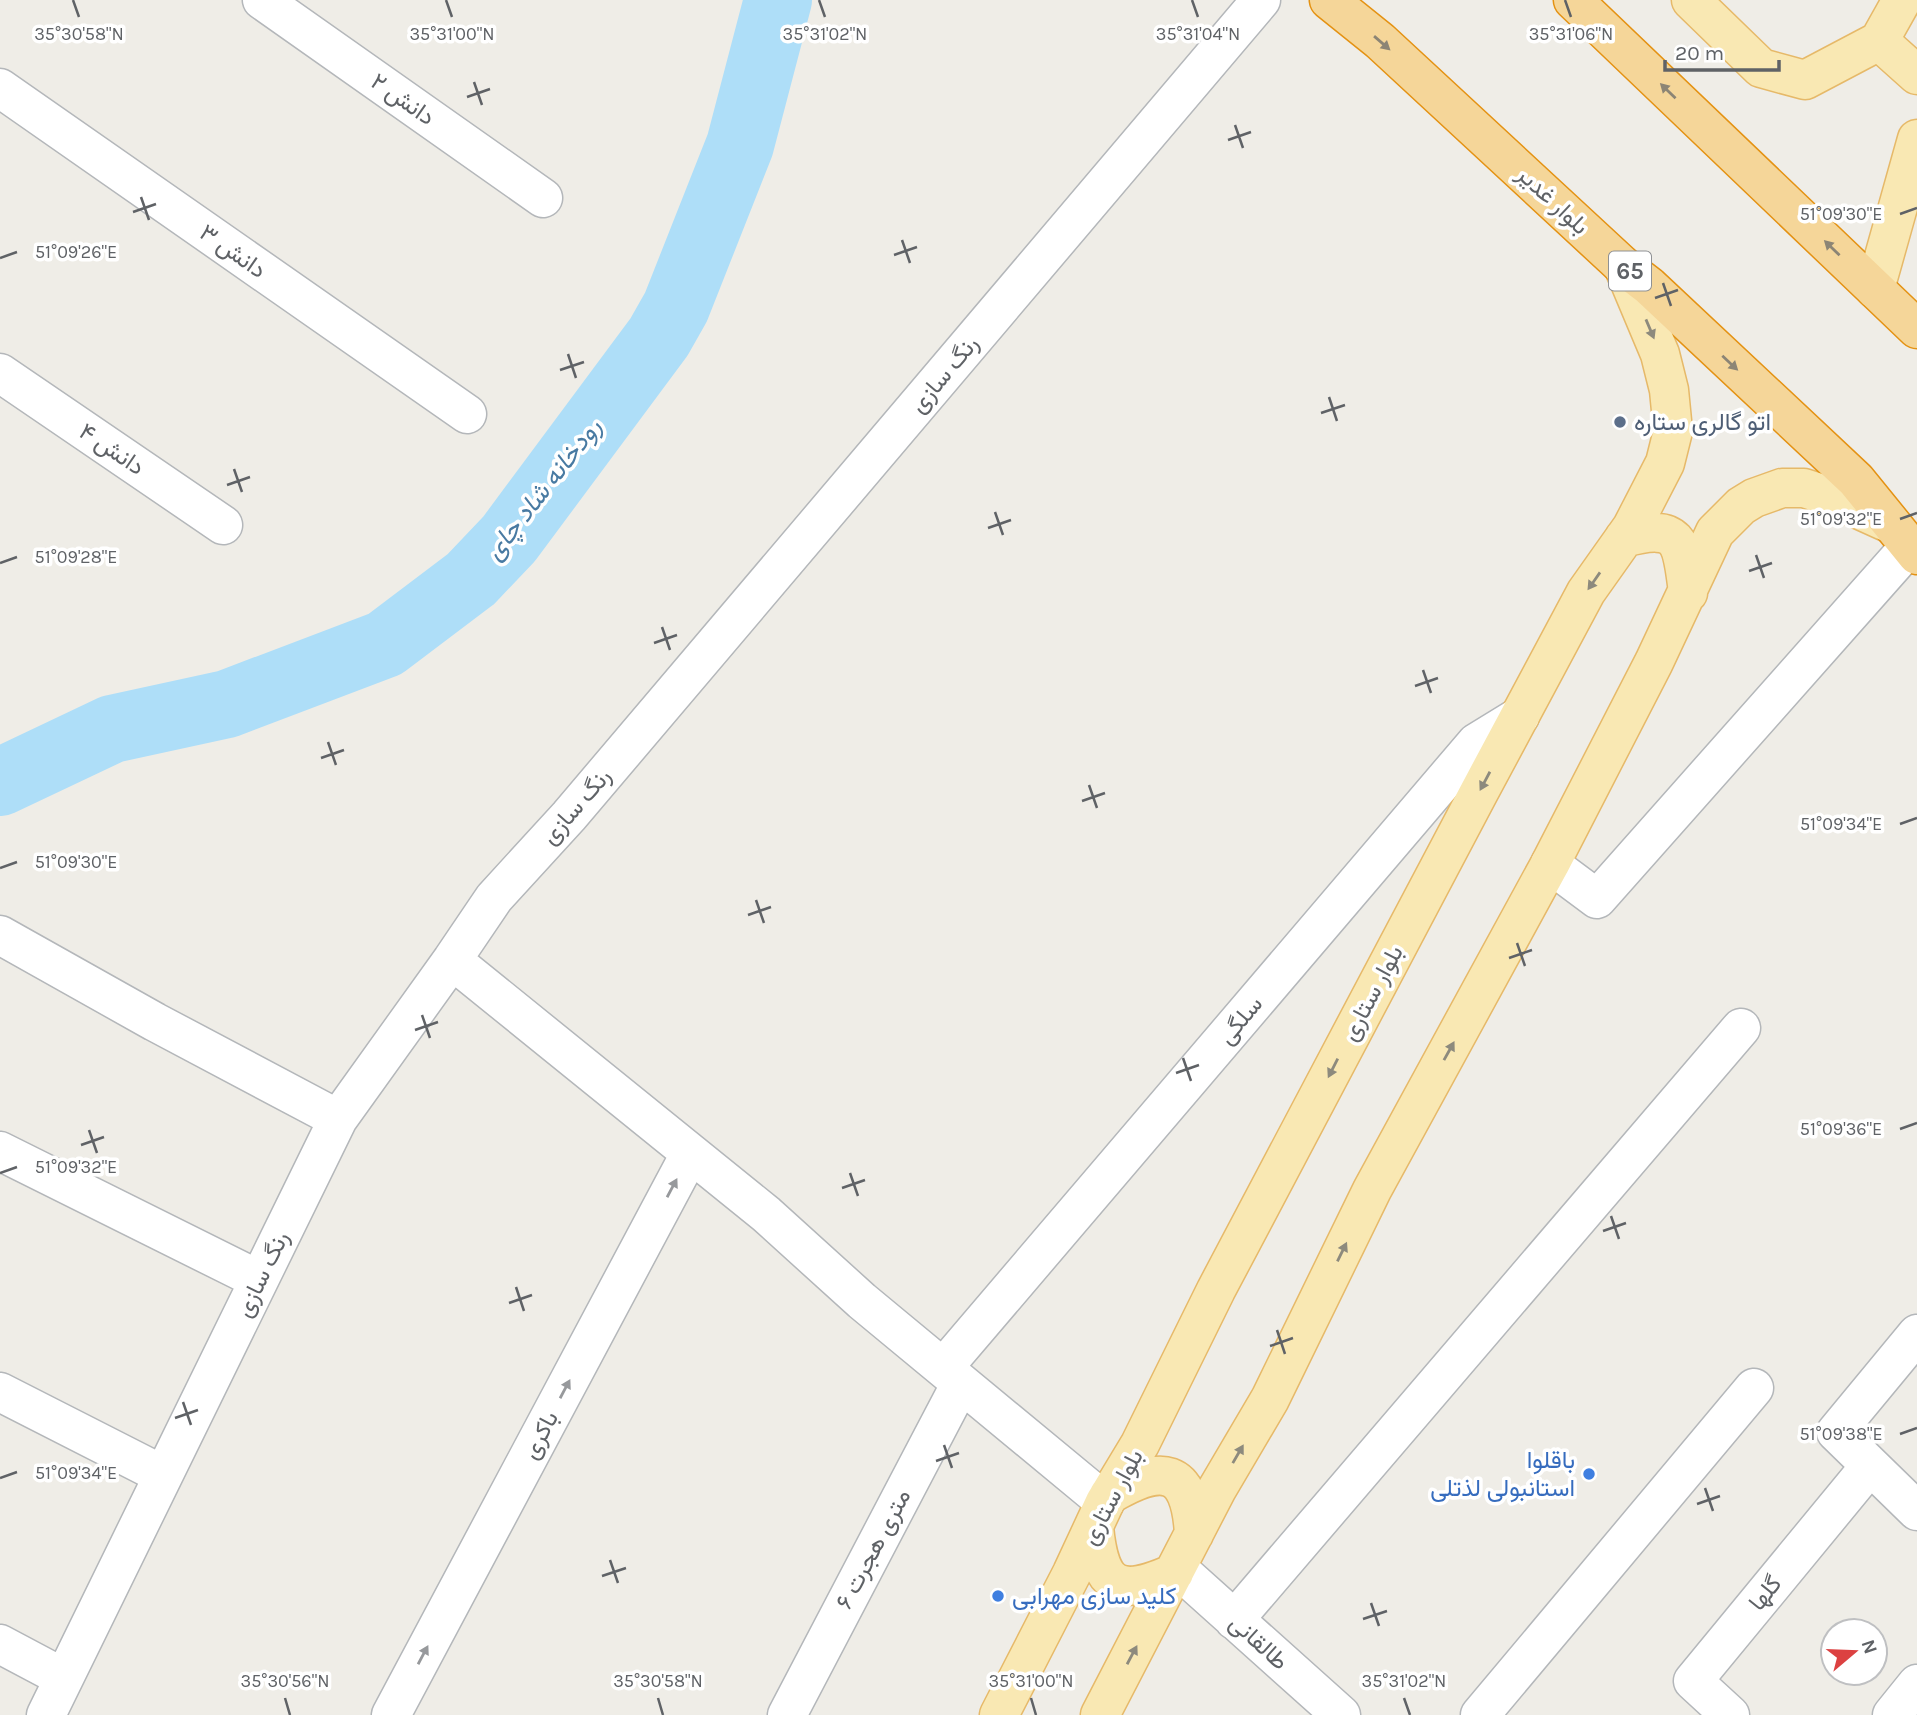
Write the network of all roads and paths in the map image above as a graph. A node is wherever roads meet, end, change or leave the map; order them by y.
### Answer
1 (262, 0) edge
2 (1261, 0) edge
3 (1329, 0) edge
4 (1573, 0) edge
5 (1691, 0) edge
6 (1902, 0) edge
7 (1879, 41) junction
8 (1917, 75) edge
9 (0, 88) edge
10 (1917, 139) edge
11 (543, 198) dead end
12 (1906, 221) edge
13 (1623, 266) junction
14 (1875, 289) junction
15 (1917, 329) edge
16 (0, 373) edge
17 (467, 414) dead end
18 (223, 525) dead end
19 (1624, 538) junction
20 (1906, 542) edge
21 (1688, 593) junction
22 (1520, 716) junction
23 (1550, 864) junction
24 (0, 936) edge
25 (452, 960) junction
26 (1741, 1028) dead end
27 (338, 1119) junction
28 (0, 1151) edge
29 (690, 1154) junction
30 (259, 1280) junction
31 (1917, 1334) edge
32 (952, 1376) junction
33 (1754, 1388) dead end
34 (0, 1392) edge
35 (1870, 1466) junction
36 (163, 1475) junction
37 (1103, 1508) junction
38 (1917, 1511) edge
39 (1194, 1534) junction
40 (1175, 1571) junction
41 (1234, 1620) junction
42 (0, 1644) edge
43 (64, 1678) junction
44 (1917, 1684) edge
45 (46, 1715) edge
46 (391, 1715) edge
47 (787, 1715) edge
48 (999, 1715) edge
49 (1100, 1715) edge
50 (1341, 1715) edge
51 (1480, 1715) edge
52 (1730, 1715) edge
53 (1892, 1715) edge

1 - 11 street, دانش ۲
2 - 25 street, رنگ سازی
3 -> 13 highway, بلوار غدیر / 65
14 -> 4 highway
5 - 7 main road
6 - 7 main road
7 - 8 main road
9 - 17 street, دانش ۳
10 - 12 main road
12 - 14 main road
13 -> 19 main road, بلوار ستاری
13 -> 20 highway, بلوار غدیر / 65
14 - 15 highway
16 - 18 street, دانش ۴
19 - 21 main road
19 -> 22 main road, بلوار ستاری
20 - 21 main road
20 - 23 street
21 - 23 main road
22 - 32 street, سلگی
22 -> 37 main road, بلوار ستاری
39 -> 23 main road
24 - 27 street
25 - 27 street, رنگ سازی
25 - 29 street
26 - 41 street
27 - 30 street, رنگ سازی
28 - 30 street
29 - 32 street
46 -> 29 street, باکری
30 - 36 street, رنگ سازی
31 - 35 street
32 - 37 street
32 - 47 street, ۶ متری هجرت
33 - 51 street
34 - 36 street
35 - 38 street
35 - 52 street, گلها
36 - 43 street, رنگ سازی
37 - 39 main road
37 - 40 main road
37 - 48 main road, بلوار ستاری
39 - 40 main road
40 - 41 street, طالقانی
49 -> 40 main road
41 - 50 street, طالقانی
42 - 43 street
43 - 45 street, رنگ سازی
44 - 53 street

